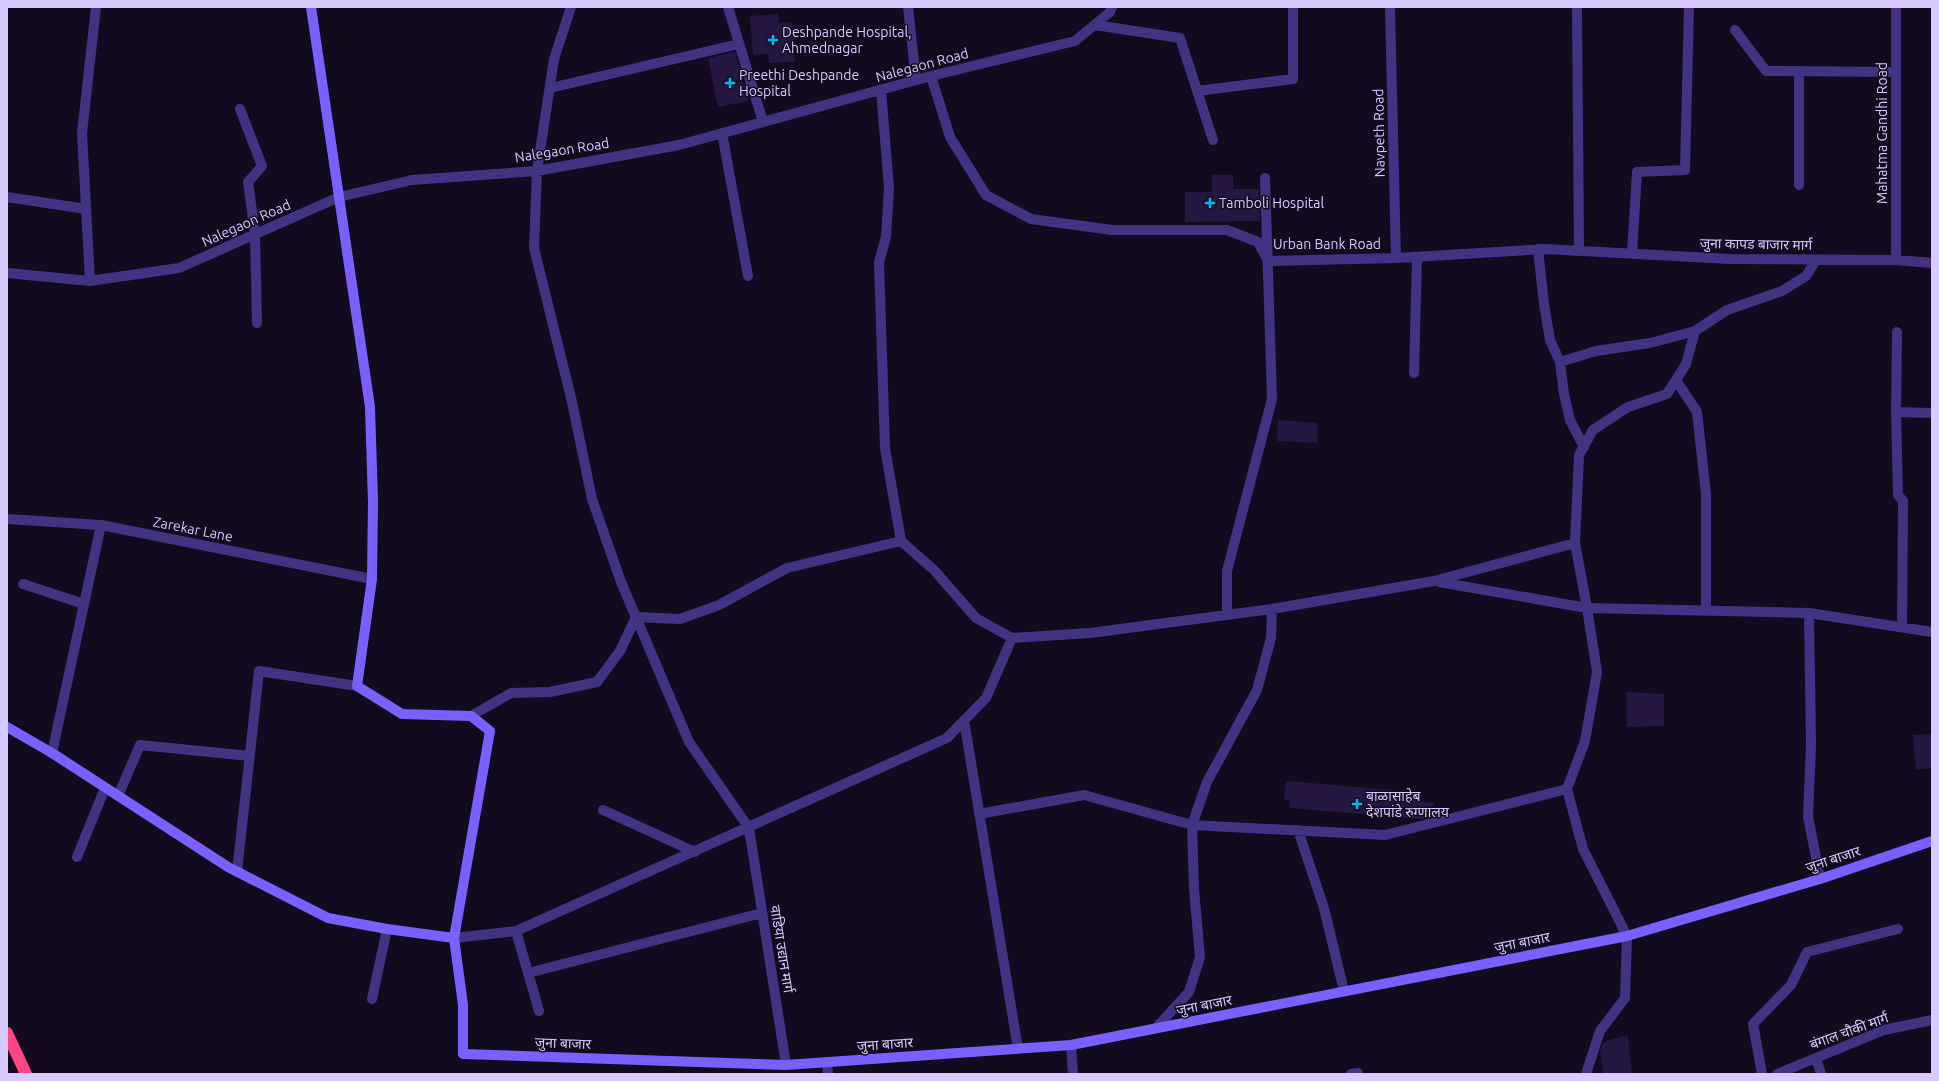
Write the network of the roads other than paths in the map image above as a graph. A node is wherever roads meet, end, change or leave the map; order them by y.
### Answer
1 (96, 7) edge
2 (311, 7) edge
3 (570, 7) edge
4 (728, 7) edge
5 (908, 7) edge
6 (1112, 7) edge
7 (1293, 7) edge
8 (1390, 7) edge
9 (1577, 7) edge
10 (1689, 7) edge
11 (1896, 7) edge
12 (1094, 25) junction
13 (1735, 30) dead end
14 (739, 44) junction
15 (1799, 71) junction
16 (1896, 72) junction
17 (931, 76) junction
18 (916, 80) junction
19 (550, 88) junction
20 (881, 90) junction
21 (1197, 91) junction
22 (240, 109) dead end
23 (763, 122) junction
24 (722, 134) junction
25 (1213, 140) dead end
26 (537, 171) junction
27 (1265, 178) dead end
28 (1799, 185) dead end
29 (7, 197) edge
30 (339, 197) junction
31 (86, 209) junction
32 (255, 233) junction
33 (1538, 249) junction
34 (1579, 250) junction
35 (1632, 254) junction
36 (1417, 257) junction
37 (1396, 258) junction
38 (1816, 260) junction
39 (1896, 260) junction
40 (1268, 261) junction
41 (1932, 263) edge
42 (7, 273) edge
43 (748, 276) dead end
44 (90, 281) junction
45 (257, 323) dead end
46 (1695, 331) junction
47 (1897, 332) dead end
48 (1560, 362) junction
49 (1414, 373) dead end
50 (1676, 380) junction
51 (1896, 412) junction
52 (1932, 413) edge
53 (1584, 446) junction
54 (7, 519) edge
55 (101, 525) junction
56 (901, 540) junction
57 (1575, 543) junction
58 (372, 579) junction
59 (1434, 581) junction
60 (23, 584) dead end
61 (84, 604) junction
62 (1587, 608) junction
63 (1272, 609) junction
64 (1706, 610) junction
65 (1809, 613) junction
66 (1226, 615) junction
67 (636, 617) junction
68 (1902, 627) junction
69 (1932, 632) edge
70 (1012, 638) junction
71 (357, 686) junction
72 (471, 716) junction
73 (964, 720) junction
74 (7, 727) edge
75 (52, 753) junction
76 (250, 756) junction
77 (105, 788) junction
78 (1566, 789) junction
79 (118, 796) junction
80 (603, 810) dead end
81 (979, 814) junction
82 (1192, 825) junction
83 (749, 828) junction
84 (1298, 830) junction
85 (1932, 841) edge
86 (695, 852) junction
87 (77, 857) dead end
88 (237, 872) junction
89 (1820, 878) junction
90 (762, 913) junction
91 (387, 929) junction
92 (1898, 929) dead end
93 (516, 931) junction
94 (1627, 936) junction
95 (454, 938) junction
96 (528, 972) junction
97 (1344, 991) junction
98 (372, 999) dead end
99 (539, 1011) dead end
100 (1932, 1020) edge
101 (1156, 1028) junction
102 (7, 1033) edge
103 (1071, 1045) junction
104 (1018, 1049) junction
105 (1816, 1058) junction
106 (827, 1062) junction
107 (786, 1069) edge
108 (26, 1074) edge
109 (828, 1074) edge
110 (1073, 1074) edge
111 (1586, 1074) edge
112 (1762, 1074) edge
113 (1777, 1074) edge
114 (1822, 1074) edge

1 - 31 street
2 - 30 street
3 - 19 street
4 - 14 street
5 - 18 street
6 - 12 street, Nalegaon Road
7 - 21 street
8 - 37 street, Navpeth Road
9 - 34 street
10 - 35 street
11 - 16 street, Mahatma Gandhi Road
12 - 17 street, Nalegaon Road
12 - 21 street
13 - 15 street
14 - 19 street
14 - 23 street
15 - 16 street
15 - 28 street
16 - 39 street, Mahatma Gandhi Road
17 - 18 street, Nalegaon Road
17 - 40 street, Urban Bank Road
18 - 20 street, Nalegaon Road
19 - 26 street
20 - 23 street, Nalegaon Road
20 - 56 street
21 - 25 street
22 - 32 street
23 - 24 street, Nalegaon Road
24 - 26 street, Nalegaon Road
24 - 43 street
26 - 30 street, Nalegaon Road
26 - 67 street
27 - 40 street
29 - 31 street
30 - 32 street, Nalegaon Road
30 - 58 street
31 - 44 street
32 - 44 street, Nalegaon Road
32 - 45 street
33 - 34 street, Urban Bank Road
33 - 36 street, Urban Bank Road
33 - 48 street
34 - 35 street, जुना कापड बाजार मार्ग
35 - 38 street, जुना कापड बाजार मार्ग
36 - 37 street, Urban Bank Road
36 - 49 street
37 - 40 street, Urban Bank Road
38 - 39 street, जुना कापड बाजार मार्ग
38 - 46 street
39 - 41 street, जुना कापड बाजार मार्ग
40 - 66 street
42 - 44 street, Nalegaon Road
46 - 48 street
46 - 50 street
47 - 51 street
48 - 53 street
50 - 53 street
50 - 64 street
51 - 52 street
51 - 68 street
53 - 57 street
54 - 55 street, Zarekar Lane
55 - 58 street, Zarekar Lane
55 - 61 street
56 - 67 street
56 - 70 street
57 - 59 street
57 - 62 street
58 - 71 street
59 - 62 street
59 - 63 street
60 - 61 street
61 - 75 street
62 - 64 street
62 - 78 street
63 - 66 street
63 - 82 street
64 - 65 street
65 - 68 street
65 - 89 street
66 - 70 street
67 - 72 street
67 - 83 street
68 - 69 street
70 - 73 street
71 - 72 street
71 - 76 street
72 - 95 street
73 - 81 street
73 - 83 street
74 - 75 street
75 - 77 street
76 - 79 street
76 - 88 street
77 - 79 street
77 - 87 street
78 - 84 street
78 - 94 street
79 - 88 street
80 - 86 street
81 - 82 street
81 - 104 street
82 - 84 street
82 - 101 street
83 - 86 street
83 - 90 street, वाडिया उद्यान मार्ग
84 - 97 street
85 - 89 street, जुना बाजार
86 - 93 street
88 - 91 street
89 - 94 street, जुना बाजार
90 - 96 street
90 - 107 street, वाडिया उद्यान मार्ग
91 - 95 street
91 - 98 street
92 - 112 street
93 - 95 street
93 - 96 street
94 - 97 street, जुना बाजार
94 - 111 street
95 - 107 street, जुना बाजार
96 - 99 street
97 - 101 street, जुना बाजार
100 - 105 street, बंगाल चौकी मार्ग
101 - 103 street, जुना बाजार
102 - 108 highway
103 - 104 street, जुना बाजार
103 - 110 street
104 - 106 street, जुना बाजार
105 - 113 street, बंगाल चौकी मार्ग
105 - 114 street
106 - 107 street, जुना बाजार
106 - 109 street

